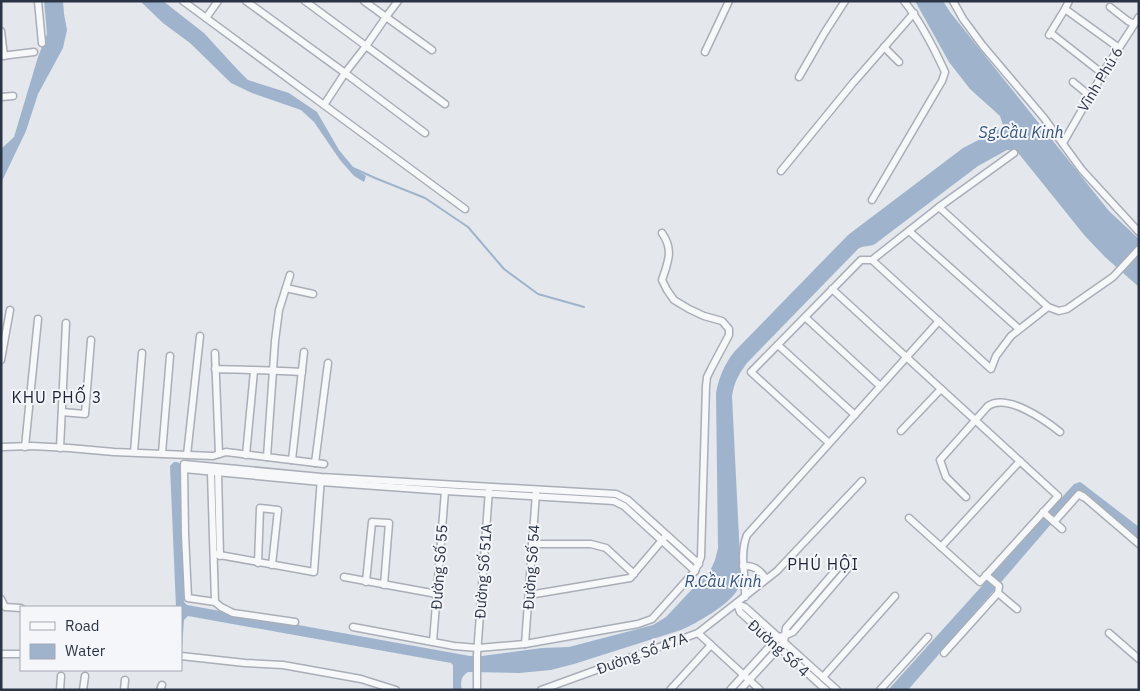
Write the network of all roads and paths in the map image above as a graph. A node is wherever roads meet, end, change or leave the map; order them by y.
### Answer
1 (38, 1) edge
2 (183, 1) edge
3 (218, 1) edge
4 (246, 1) edge
5 (305, 1) edge
6 (364, 1) edge
7 (398, 1) edge
8 (729, 1) edge
9 (845, 1) edge
10 (904, 1) edge
11 (953, 1) edge
12 (1069, 1) edge
13 (1110, 7) dead end
14 (1064, 9) junction
15 (914, 13) junction
16 (1139, 16) edge
17 (386, 17) junction
18 (206, 18) junction
19 (1134, 24) junction
20 (1, 31) edge
21 (42, 43) dead end
22 (366, 46) junction
23 (884, 47) junction
24 (1119, 48) junction
25 (432, 50) dead end
26 (34, 52) dead end
27 (705, 52) dead end
28 (3, 56) edge
29 (899, 62) dead end
30 (345, 73) junction
31 (1103, 74) junction
32 (799, 77) dead end
33 (1072, 82) dead end
34 (13, 96) dead end
35 (1090, 96) junction
36 (1, 97) edge
37 (444, 104) dead end
38 (324, 105) junction
39 (425, 132) dead end
40 (1063, 143) junction
41 (1014, 154) dead end
42 (781, 171) dead end
43 (872, 200) dead end
44 (939, 207) junction
45 (465, 209) dead end
46 (909, 231) junction
47 (1139, 232) edge
48 (662, 233) dead end
49 (1139, 249) edge
50 (872, 260) junction
51 (290, 275) dead end
52 (286, 288) junction
53 (832, 289) junction
54 (313, 294) dead end
55 (1048, 307) junction
56 (10, 310) dead end
57 (805, 318) junction
58 (38, 319) dead end
59 (939, 321) junction
60 (66, 323) dead end
61 (1019, 329) junction
62 (200, 336) dead end
63 (91, 340) dead end
64 (778, 345) junction
65 (304, 352) dead end
66 (142, 353) dead end
67 (215, 353) dead end
68 (170, 356) dead end
69 (906, 357) junction
70 (1, 360) edge
71 (328, 363) dead end
72 (215, 369) junction
73 (274, 370) junction
74 (254, 371) junction
75 (302, 372) junction
76 (880, 386) junction
77 (941, 389) junction
78 (62, 412) junction
79 (855, 415) junction
80 (975, 420) junction
81 (901, 432) dead end
82 (1060, 432) dead end
83 (829, 443) junction
84 (1, 447) edge
85 (29, 447) junction
86 (60, 448) junction
87 (134, 452) junction
88 (162, 453) junction
89 (219, 454) junction
90 (185, 455) junction
91 (246, 455) junction
92 (267, 457) junction
93 (292, 460) junction
94 (1020, 461) junction
95 (315, 463) junction
96 (324, 464) dead end
97 (184, 467) junction
98 (215, 472) junction
99 (321, 479) junction
100 (862, 481) dead end
101 (536, 489) junction
102 (489, 490) junction
103 (445, 491) junction
104 (535, 496) junction
105 (966, 497) dead end
106 (1044, 513) junction
107 (909, 518) dead end
108 (1054, 522) junction
109 (1062, 529) dead end
110 (664, 538) junction
111 (532, 544) junction
112 (1139, 544) edge
113 (941, 547) junction
114 (217, 555) junction
115 (258, 563) junction
116 (699, 564) junction
117 (272, 565) junction
118 (743, 566) junction
119 (695, 571) junction
120 (634, 574) junction
121 (988, 576) junction
122 (344, 578) dead end
123 (766, 579) junction
124 (366, 582) junction
125 (384, 585) junction
126 (999, 589) junction
127 (437, 594) junction
128 (529, 595) junction
129 (745, 596) junction
130 (895, 596) dead end
131 (1, 599) edge
132 (215, 602) junction
133 (737, 604) junction
134 (20, 608) edge
135 (1017, 609) dead end
136 (295, 622) dead end
137 (352, 627) dead end
138 (698, 633) junction
139 (1109, 633) dead end
140 (928, 637) dead end
141 (782, 638) junction
142 (433, 642) junction
143 (773, 642) junction
144 (525, 644) junction
145 (711, 645) junction
146 (779, 648) junction
147 (477, 651) junction
148 (944, 653) dead end
149 (1, 654) edge
150 (20, 654) edge
151 (182, 657) edge
152 (1139, 659) edge
153 (744, 675) junction
154 (61, 676) dead end
155 (85, 676) dead end
156 (823, 677) junction
157 (125, 680) dead end
158 (749, 680) junction
159 (671, 689) edge
160 (60, 690) edge
161 (83, 690) edge
162 (124, 690) edge
163 (396, 690) edge
164 (477, 690) edge
165 (483, 690) edge
166 (541, 690) edge
167 (664, 690) edge
168 (730, 690) edge
169 (740, 690) edge
170 (760, 690) edge
171 (826, 690) edge
172 (837, 690) edge
173 (880, 690) edge

1 - 21 street
2 - 18 street
3 - 18 street
4 - 30 street
5 - 22 street
6 - 17 street
7 - 17 street
8 - 27 street
9 - 32 street
10 - 15 street
11 - 40 street
12 - 14 street
13 - 19 street
14 - 24 street
14 - 31 street
15 - 23 street
15 - 43 street
16 - 19 street, Vĩnh Phú 6
17 - 22 street
17 - 25 street
18 - 38 street
19 - 24 street, Vĩnh Phú 6
20 - 28 street
22 - 30 street
22 - 37 street
23 - 29 street
23 - 42 street
24 - 31 street, Vĩnh Phú 6
26 - 28 street
30 - 38 street
30 - 39 street
31 - 35 street, Vĩnh Phú 6
33 - 35 street
34 - 36 street
35 - 40 street, Vĩnh Phú 6
38 - 45 street
40 - 47 street
41 - 44 street
44 - 46 street
44 - 55 street
46 - 50 street
46 - 61 street
48 - 116 street
49 - 55 street
50 - 53 street
50 - 59 street
51 - 52 street
52 - 54 street
52 - 73 street
53 - 57 street
53 - 69 street
55 - 61 street
56 - 70 street
57 - 64 street
57 - 76 street
58 - 85 street
59 - 61 street
59 - 69 street
60 - 78 street
62 - 90 street
63 - 78 street
64 - 79 street
64 - 83 street
65 - 75 street
66 - 87 street
67 - 72 street
68 - 88 street
69 - 76 street
69 - 77 street
71 - 95 street
72 - 74 street
72 - 89 street
73 - 74 street
73 - 75 street
73 - 92 street
74 - 91 street
75 - 93 street
76 - 79 street
77 - 80 street
77 - 81 street
78 - 86 street
79 - 83 street
80 - 82 street
80 - 94 street
80 - 105 street
83 - 118 street
84 - 85 street
85 - 86 street
86 - 87 street
87 - 88 street
88 - 90 street
89 - 90 street
89 - 91 street
90 - 97 street
91 - 92 street
92 - 93 street
93 - 95 street
94 - 106 street
94 - 113 street
95 - 96 street
97 - 98 street
97 - 99 street
97 - 132 street
98 - 99 street
98 - 114 street
99 - 102 street
99 - 103 street
99 - 117 street
100 - 123 street, Đường Số 47A
101 - 102 street
101 - 104 street, Đường Số 54
101 - 110 street
102 - 103 street
102 - 104 street
102 - 147 street, Đường Số 51A
103 - 127 street, Đường Số 55
104 - 110 street
104 - 111 street, Đường Số 54
106 - 108 street
106 - 121 street
107 - 113 street
108 - 109 street
108 - 112 street
110 - 116 street
110 - 119 street
110 - 120 street
111 - 120 street
111 - 128 street, Đường Số 54
113 - 121 street
114 - 115 street
114 - 132 street
115 - 117 street
115 - 117 street
116 - 119 street
118 - 123 street
118 - 129 street
119 - 144 street
120 - 128 street
121 - 126 street
122 - 124 street
123 - 129 street, Đường Số 47A
124 - 125 street
124 - 125 street
125 - 127 street
126 - 135 street
126 - 148 street
127 - 142 street, Đường Số 55
128 - 144 street, Đường Số 54
129 - 133 street, Đường Số 47A
130 - 156 street
131 - 134 street
132 - 136 street
133 - 138 street, Đường Số 47A
133 - 141 street
133 - 143 street, Đường Số 4
137 - 142 street
138 - 145 street
138 - 166 street, Đường Số 47A
139 - 152 street
140 - 173 street
141 - 141 street
141 - 143 street
141 - 146 street
141 - 156 street
142 - 147 street
143 - 146 street, Đường Số 4
143 - 153 street
144 - 147 street
145 - 153 street
145 - 159 street
146 - 158 street
146 - 171 street, Đường Số 4
147 - 164 street, Đường Số 51A
149 - 150 street
151 - 163 street
153 - 158 street
153 - 168 street
154 - 160 street
155 - 161 street
156 - 172 street
157 - 162 street
158 - 169 street
158 - 170 street
159 - 167 street
164 - 165 street

